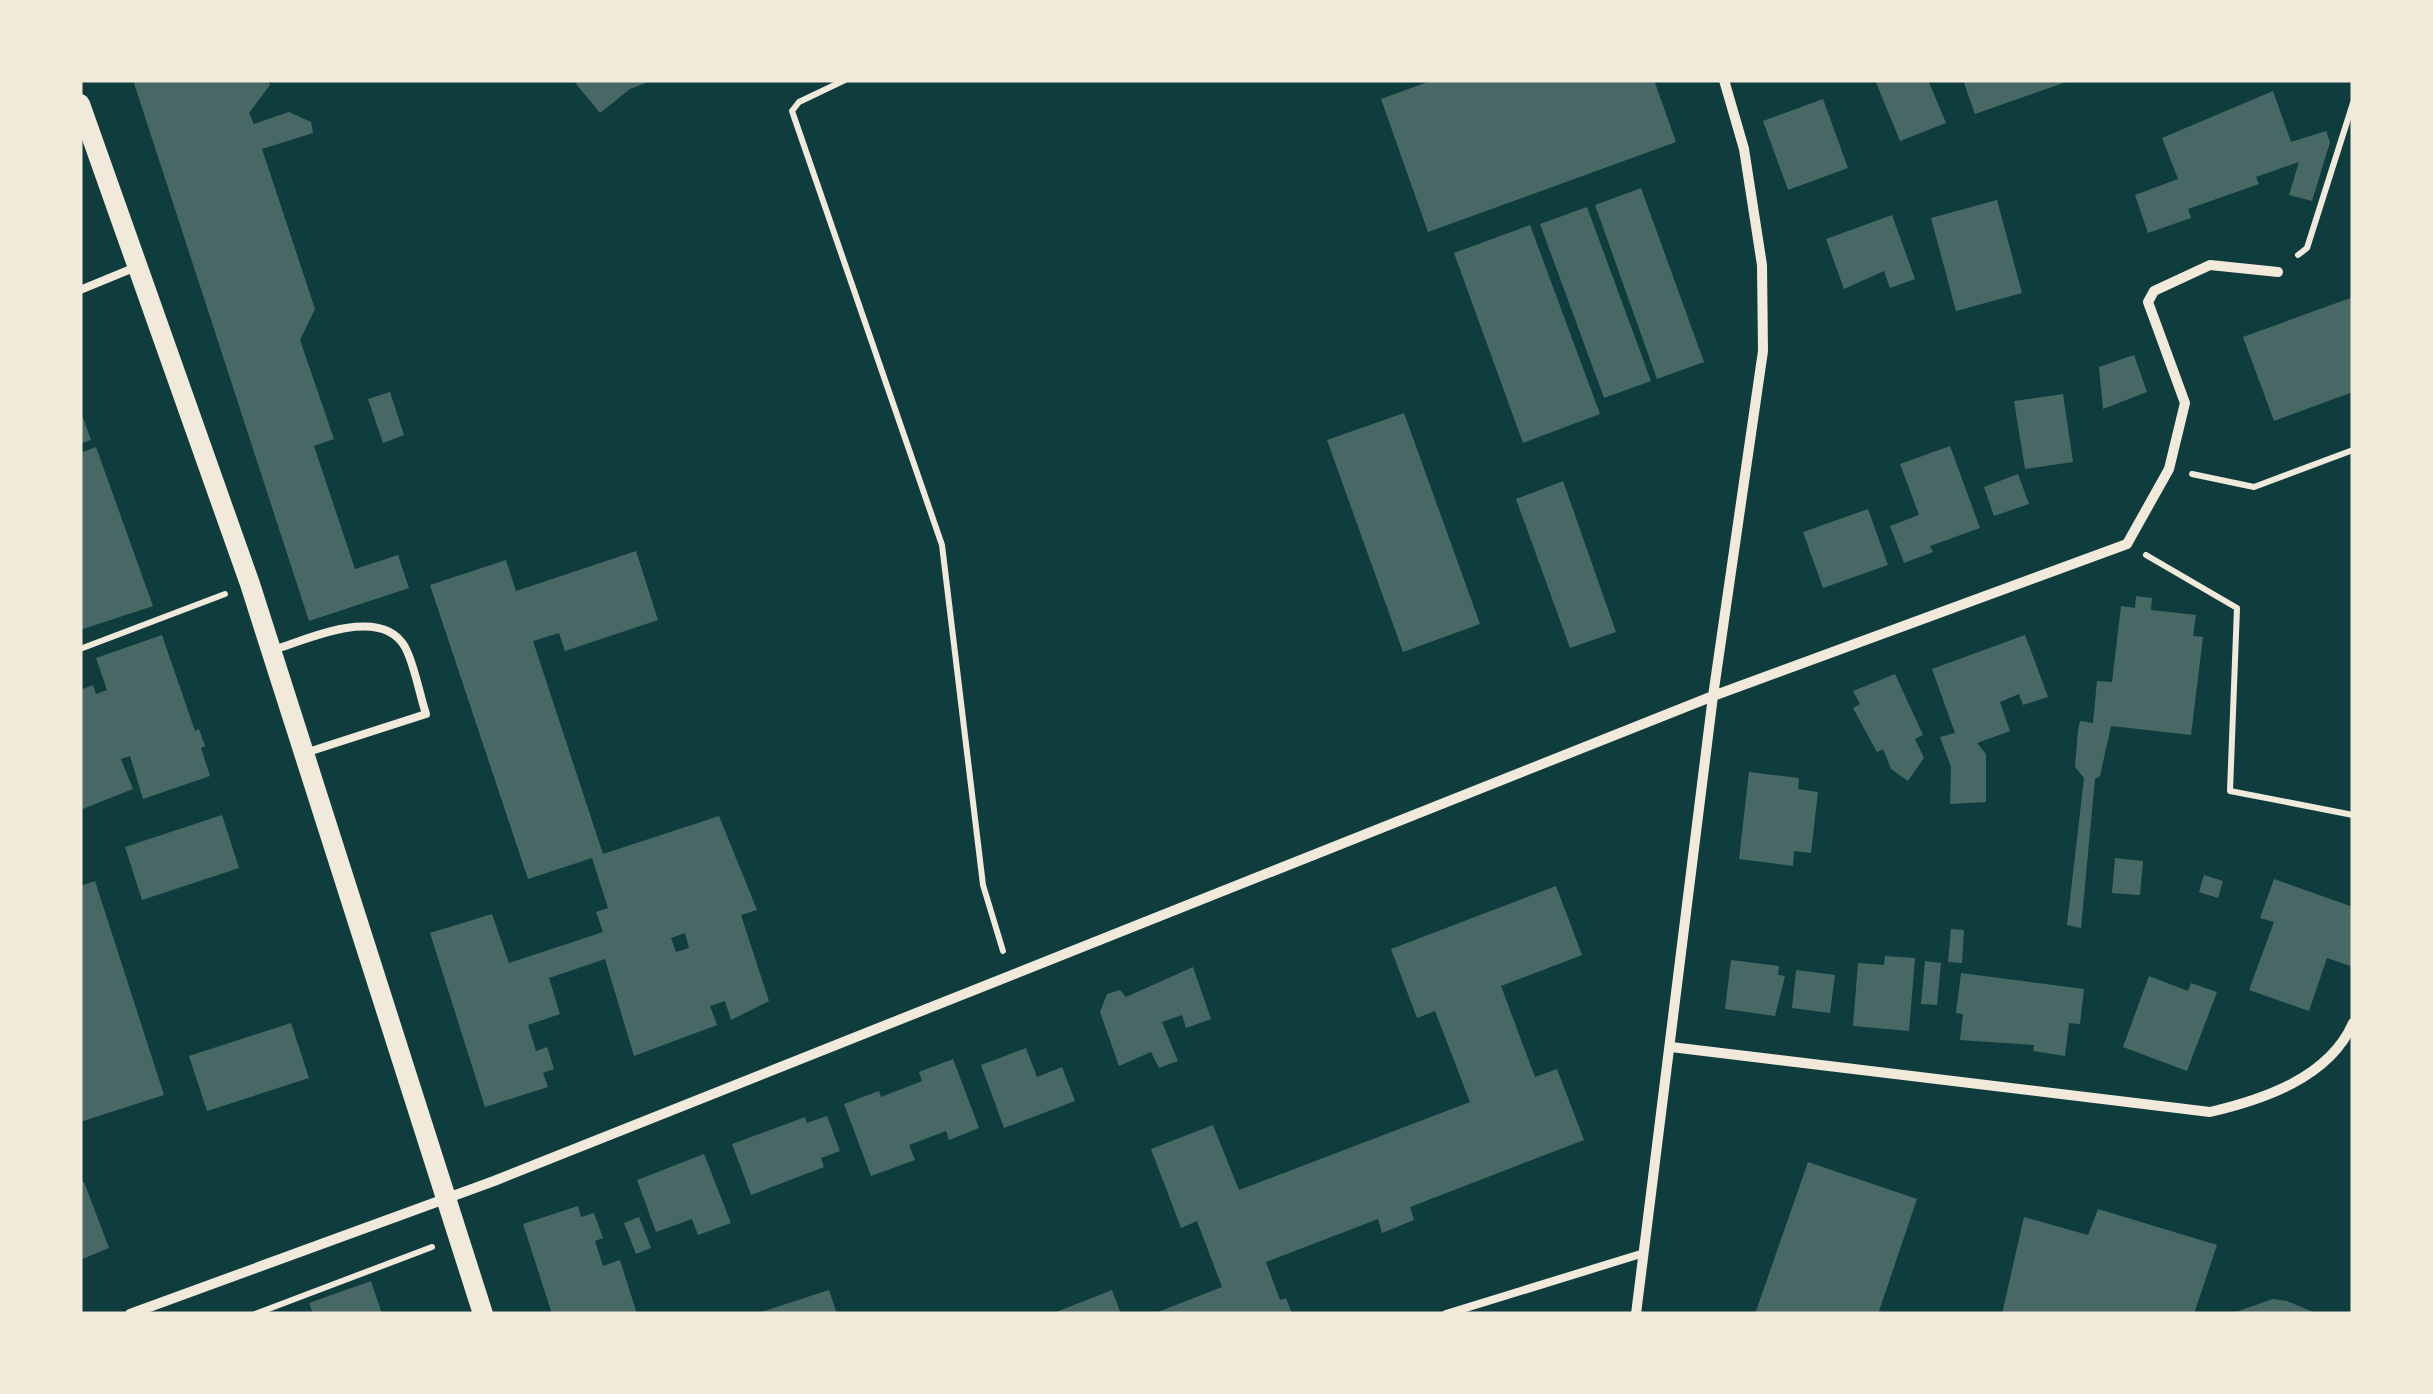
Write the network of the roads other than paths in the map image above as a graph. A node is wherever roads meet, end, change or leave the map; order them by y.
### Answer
1 (1724, 80) edge
2 (80, 104) edge
3 (138, 267) junction
4 (2278, 272) road end
5 (80, 290) edge
6 (271, 650) junction
7 (1713, 696) junction
8 (304, 754) junction
9 (2353, 1023) edge
10 (1670, 1047) junction
11 (446, 1199) junction
12 (1644, 1252) junction
13 (130, 1314) edge
14 (483, 1314) edge
15 (1446, 1314) edge
16 (1636, 1314) edge

1 - 7 street
2 - 3 main road
3 - 5 lane
3 - 6 main road
4 - 7 street
6 - 8 main road
6 - 8 lane
7 - 10 street
7 - 11 street
8 - 11 main road
9 - 10 street
10 - 12 street
11 - 13 street
11 - 14 main road
12 - 15 lane
12 - 16 street

